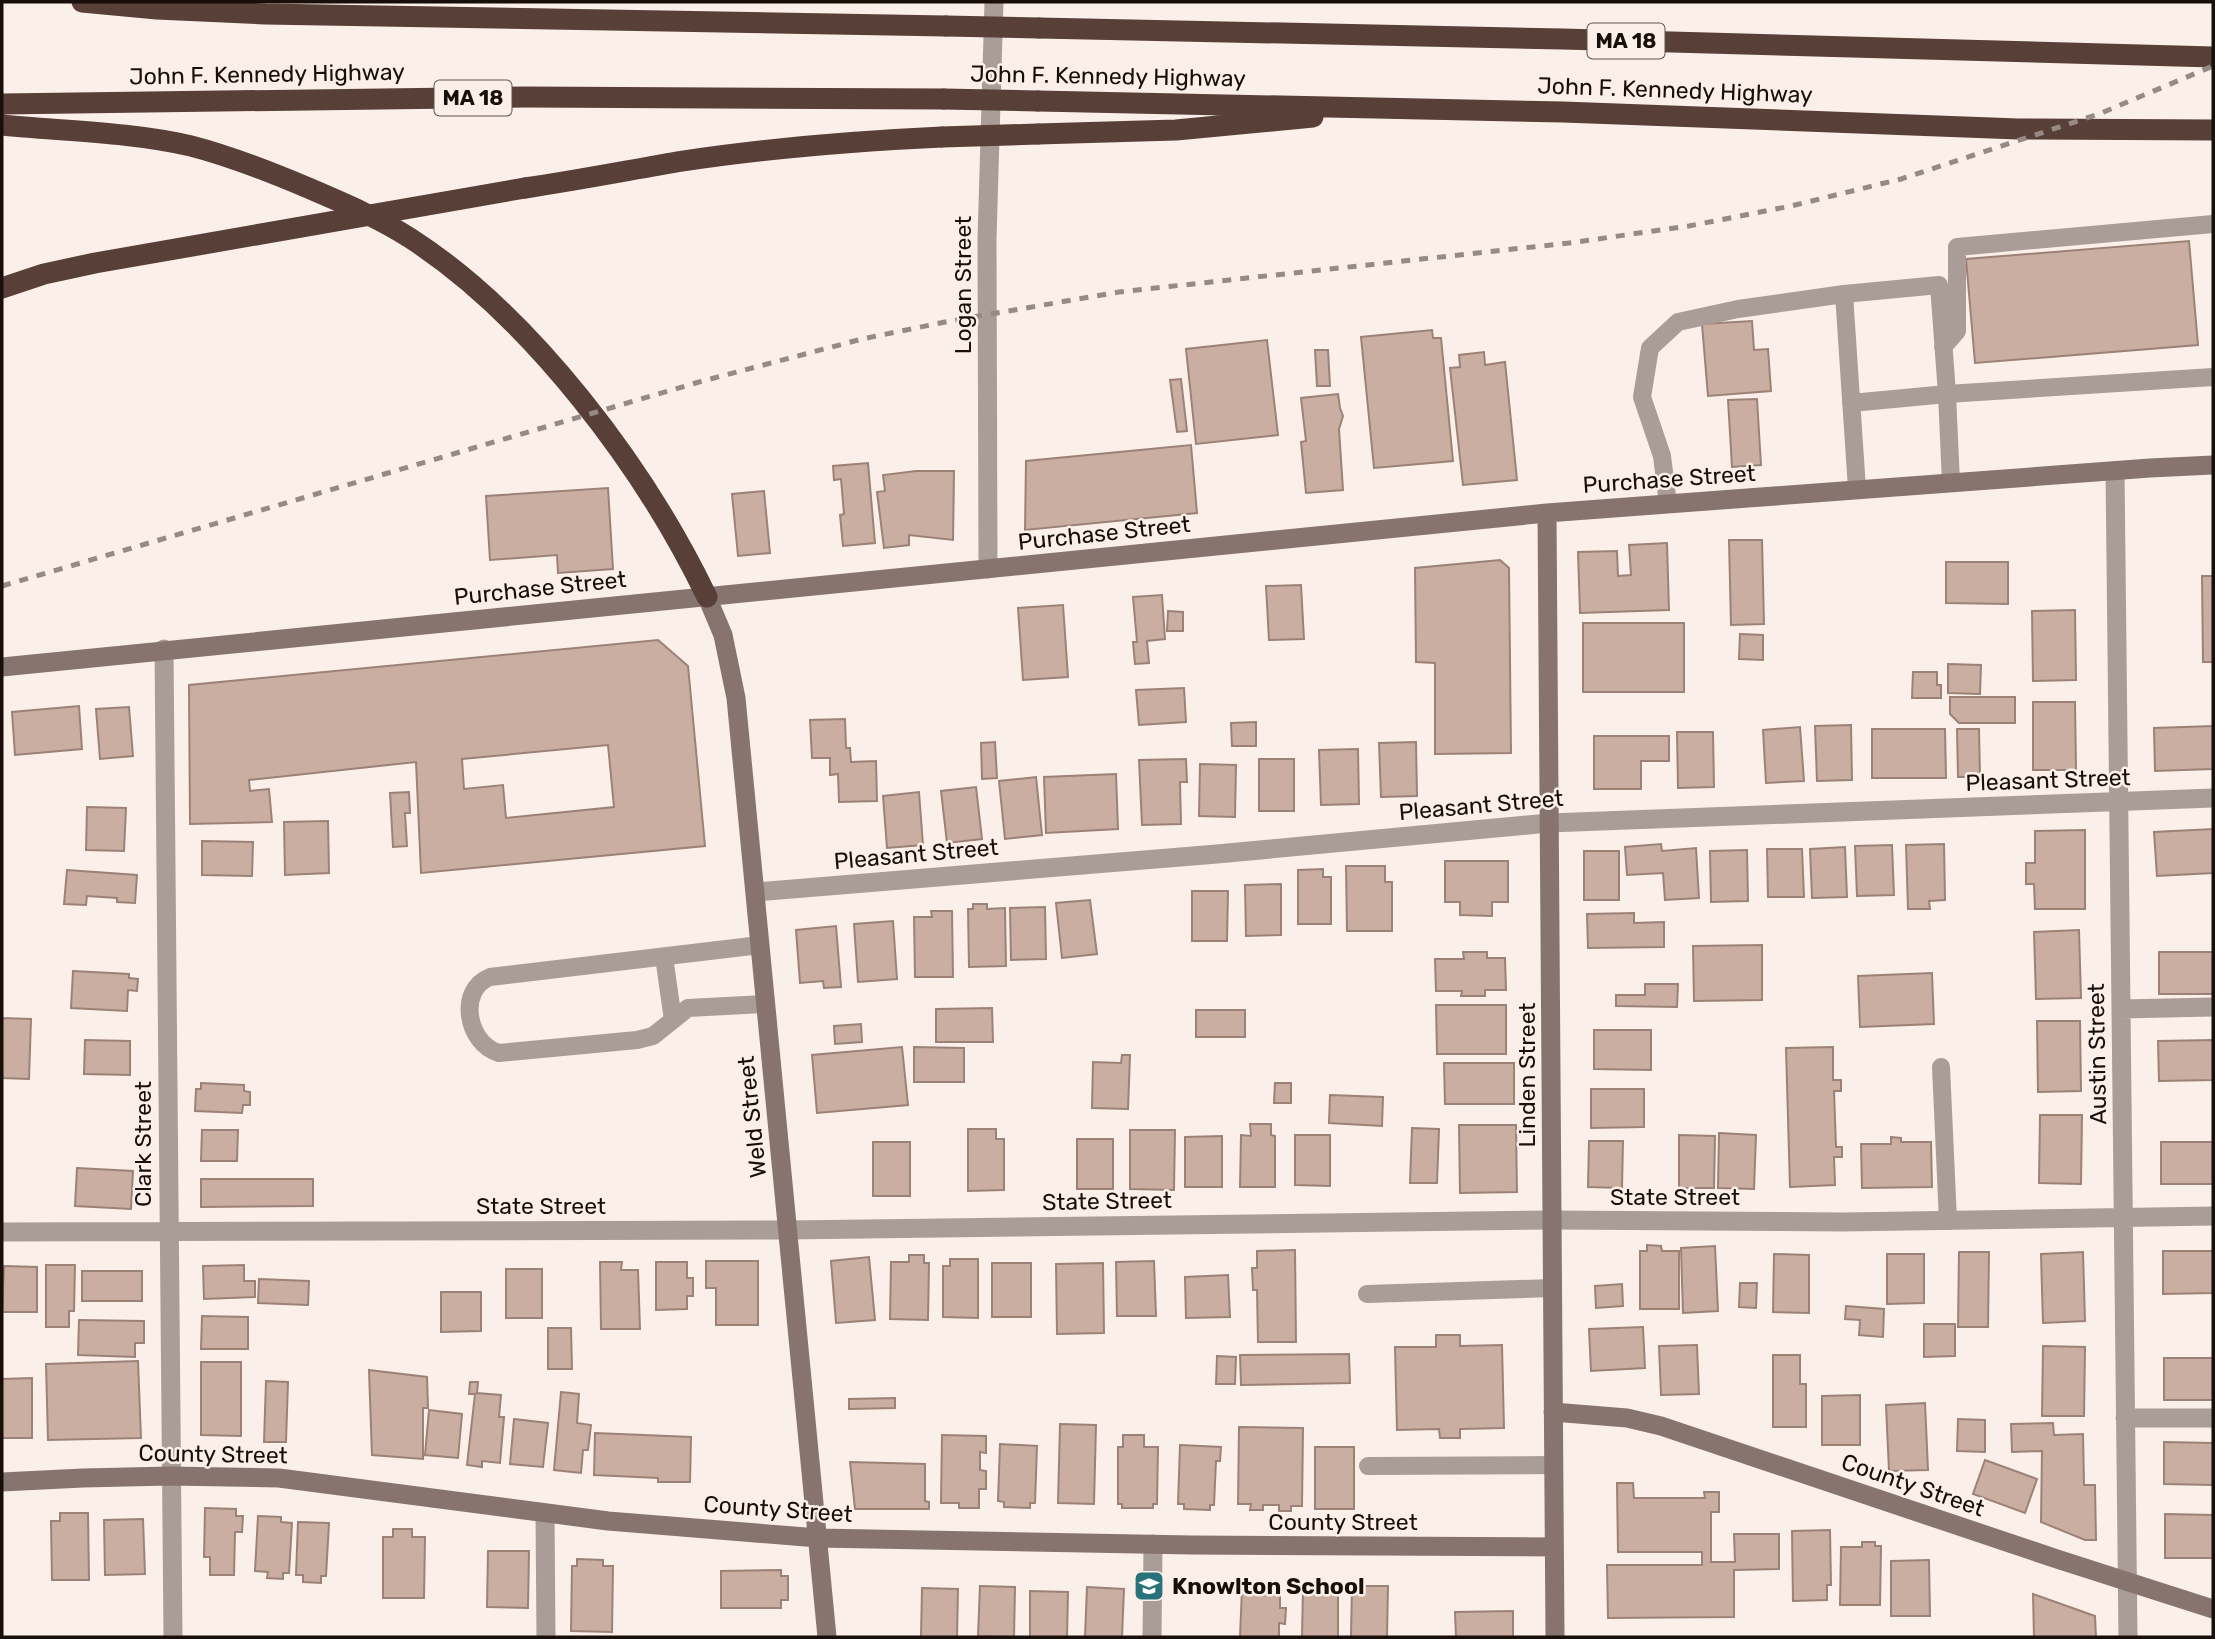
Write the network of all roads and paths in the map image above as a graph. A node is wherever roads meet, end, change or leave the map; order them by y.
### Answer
1 (82, 2) edge
2 (330, 2) edge
3 (994, 2) edge
4 (429, 17) junction
5 (2213, 57) edge
6 (2, 104) edge
7 (1398, 108) junction
8 (2, 125) edge
9 (2213, 130) edge
10 (2213, 224) edge
11 (2, 288) edge
12 (1844, 294) junction
13 (1943, 347) junction
14 (2213, 377) edge
15 (1947, 394) junction
16 (1851, 403) junction
17 (2213, 465) edge
18 (2115, 471) junction
19 (1951, 483) junction
20 (1857, 489) junction
21 (1668, 504) junction
22 (1547, 513) junction
23 (988, 569) junction
24 (708, 597) junction
25 (164, 649) junction
26 (2, 667) edge
27 (2213, 798) edge
28 (2119, 801) junction
29 (1549, 823) junction
30 (755, 892) junction
31 (760, 944) junction
32 (664, 957) junction
33 (766, 1004) junction
34 (2213, 1007) edge
35 (2120, 1009) junction
36 (673, 1020) junction
37 (1941, 1067) dead end
38 (2213, 1216) edge
39 (2123, 1217) junction
40 (1552, 1220) junction
41 (1948, 1220) junction
42 (788, 1230) junction
43 (2, 1232) edge
44 (169, 1232) junction
45 (1553, 1288) junction
46 (1367, 1294) dead end
47 (1553, 1412) junction
48 (2125, 1418) junction
49 (2213, 1418) edge
50 (1554, 1465) junction
51 (1368, 1466) dead end
52 (170, 1476) junction
53 (2, 1482) edge
54 (545, 1513) junction
55 (818, 1538) junction
56 (1153, 1544) junction
57 (1554, 1548) junction
58 (2127, 1582) junction
59 (2213, 1609) edge
60 (173, 1637) edge
61 (546, 1637) edge
62 (827, 1637) edge
63 (1152, 1637) edge
64 (1555, 1637) edge
65 (2128, 1637) edge

1 - 4 highway, John F. Kennedy Highway / MA 18
2 - 4 highway
3 - 23 street, Logan Street
4 - 5 highway, John F. Kennedy Highway / MA 18, bridge
6 - 7 highway, John F. Kennedy Highway / MA 18, bridge
7 - 9 highway, John F. Kennedy Highway / MA 18
7 - 11 highway, bridge
8 - 24 highway
10 - 13 lane
12 - 13 lane
12 - 16 lane
12 - 21 lane
13 - 15 lane
14 - 15 lane
15 - 16 lane
15 - 19 lane
16 - 20 lane
17 - 18 main road, Purchase Street
18 - 19 main road, Purchase Street
18 - 28 street, Austin Street
19 - 20 main road, Purchase Street
20 - 21 main road, Purchase Street
21 - 22 main road, Purchase Street
22 - 23 main road, Purchase Street
22 - 29 main road, Linden Street
23 - 24 main road, Purchase Street
24 - 25 main road, Purchase Street
24 - 30 main road, Weld Street
25 - 26 main road, Purchase Street
25 - 44 street, Clark Street
27 - 28 street, Pleasant Street
28 - 29 street, Pleasant Street
28 - 35 street, Austin Street
29 - 30 street, Pleasant Street
29 - 40 main road, Linden Street
30 - 31 main road, Weld Street
31 - 32 lane
31 - 33 main road, Weld Street
32 - 36 lane
32 - 36 lane
33 - 36 lane
33 - 42 main road, Weld Street
34 - 35 street
35 - 39 street, Austin Street
37 - 41 lane
38 - 39 street, State Street
39 - 41 street, State Street
39 - 48 street, Austin Street
40 - 41 street, State Street
40 - 42 street, State Street
40 - 45 main road, Linden Street
42 - 44 street, State Street
42 - 55 main road, Weld Street
43 - 44 street, State Street
44 - 52 street, Clark Street
45 - 46 lane
45 - 47 main road, Linden Street
47 - 50 main road, Linden Street
47 - 58 main road, County Street
48 - 49 street
48 - 58 street, Austin Street
50 - 51 lane
50 - 57 main road, Linden Street
52 - 53 main road, County Street
52 - 54 main road, County Street
52 - 60 street, Clark Street
54 - 55 main road, County Street
54 - 61 street
55 - 56 main road, County Street
55 - 62 main road, Weld Street
56 - 57 main road, County Street
56 - 63 street
57 - 64 main road, Linden Street
58 - 59 main road, County Street
58 - 65 street, Austin Street

